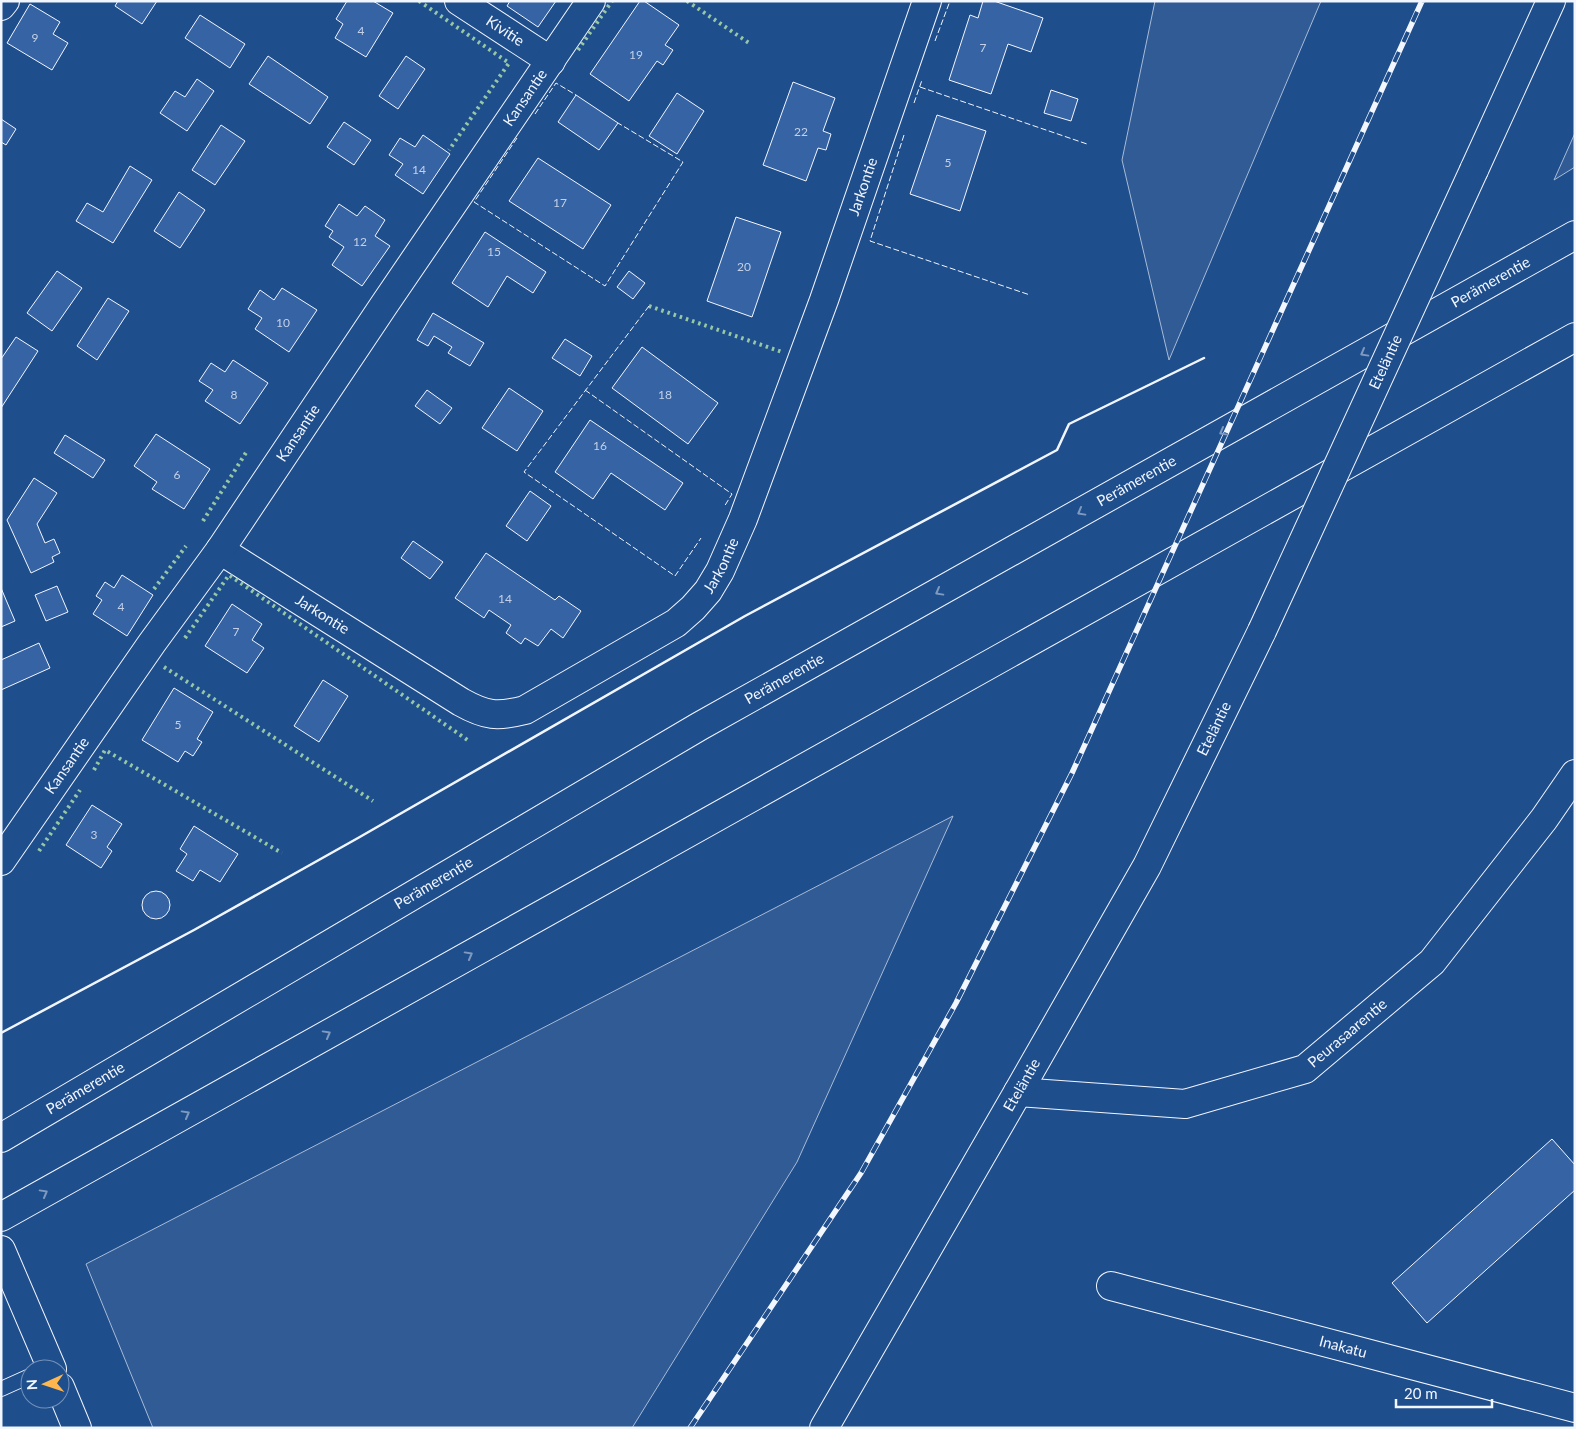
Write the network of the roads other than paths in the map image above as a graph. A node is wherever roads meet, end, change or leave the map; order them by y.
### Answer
1 (5, 1) edge
2 (459, 1) edge
3 (591, 1) edge
4 (928, 1) edge
5 (1551, 1) edge
6 (1, 6) edge
7 (551, 61) junction
8 (1575, 235) edge
9 (1575, 337) edge
10 (220, 550) junction
11 (1575, 774) edge
12 (1, 860) edge
13 (1018, 1092) junction
14 (1, 1138) edge
15 (1, 1217) edge
16 (1, 1250) edge
17 (1111, 1286) dead end
18 (43, 1359) edge
19 (20, 1383) edge
20 (1, 1390) edge
21 (1575, 1408) edge
22 (67, 1409) edge
23 (77, 1428) edge
24 (824, 1428) edge

1 - 6 main road
2 - 7 main road, Kivitie
3 - 7 main road, Kansantie
4 - 10 main road, Jarkontie
5 - 13 main road, Eteläntie, bridge
7 - 10 main road, Kansantie
8 -> 14 main road, Perämerentie
15 -> 9 main road
10 - 12 main road, Kansantie
11 - 13 main road, Peurasaarentie
13 - 24 main road, Eteläntie
16 - 18 main road
17 - 21 main road, Inakatu
19 - 20 lane
22 - 23 main road

